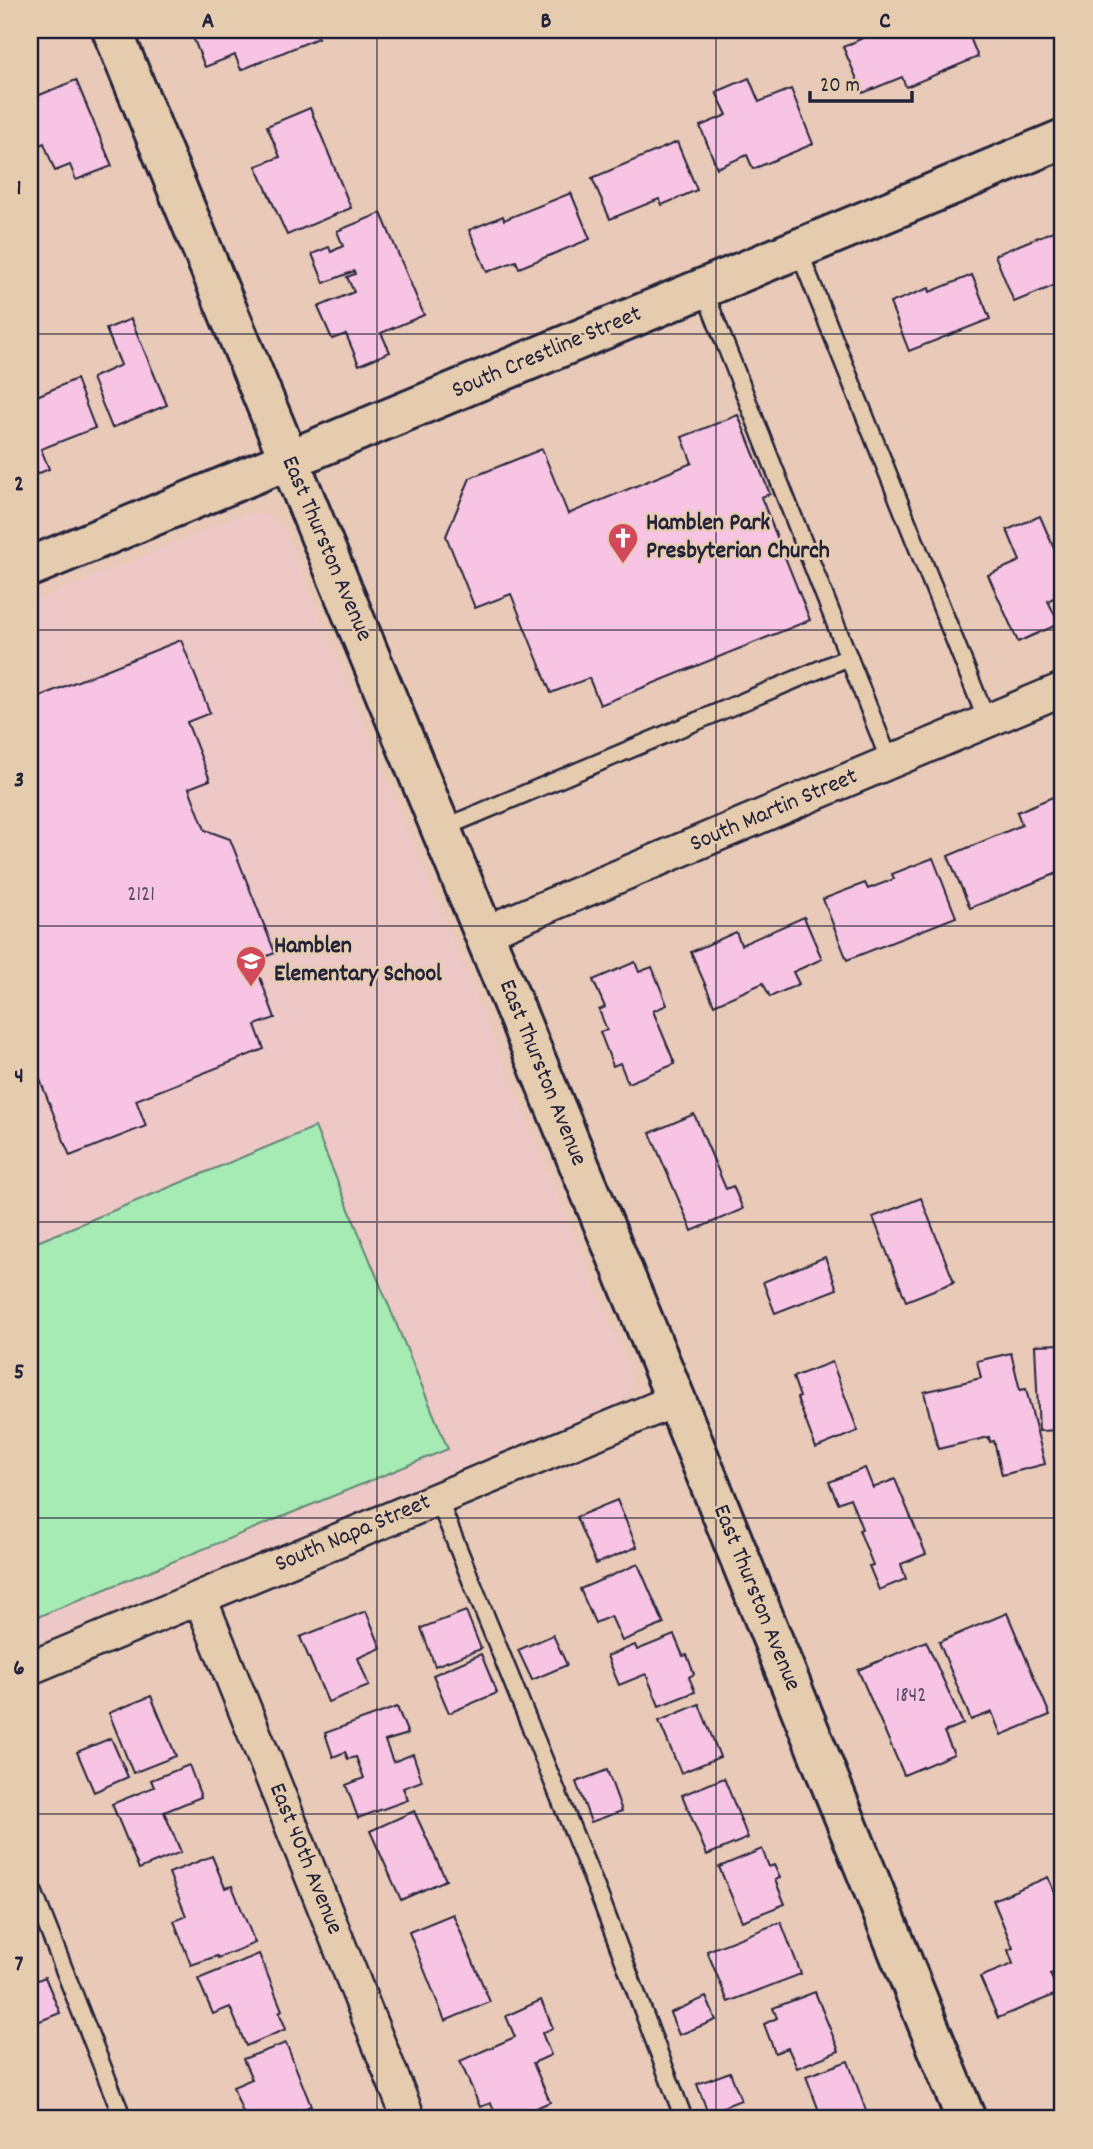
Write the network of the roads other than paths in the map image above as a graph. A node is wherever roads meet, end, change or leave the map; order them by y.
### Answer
1 (112, 30) edge
2 (1063, 139) edge
3 (798, 249) junction
4 (703, 288) junction
5 (289, 461) junction
6 (30, 567) edge
7 (849, 657) junction
8 (1063, 689) edge
9 (987, 721) junction
10 (890, 762) junction
11 (441, 829) junction
12 (484, 933) junction
13 (676, 1400) junction
14 (438, 1499) junction
15 (200, 1598) junction
16 (30, 1668) edge
17 (30, 1883) edge
18 (123, 2119) edge
19 (409, 2119) edge
20 (684, 2119) edge
21 (966, 2119) edge

1 - 5 street, East Thurston Avenue
2 - 3 street, South Crestline Street
3 - 4 street, South Crestline Street
3 - 9 lane
4 - 5 street, South Crestline Street
4 - 7 lane
5 - 6 street, South Crestline Street
5 - 11 street, East Thurston Avenue
7 - 10 lane
7 - 11 lane
8 - 9 street, South Martin Street
9 - 10 street, South Martin Street
10 - 12 street, South Martin Street
11 - 12 street, East Thurston Avenue
12 - 13 street, East Thurston Avenue
13 - 14 street, South Napa Street
13 - 21 street, East Thurston Avenue
14 - 15 street, South Napa Street
14 - 20 lane
15 - 16 street, South Napa Street
15 - 19 street, East 40th Avenue
17 - 18 lane

